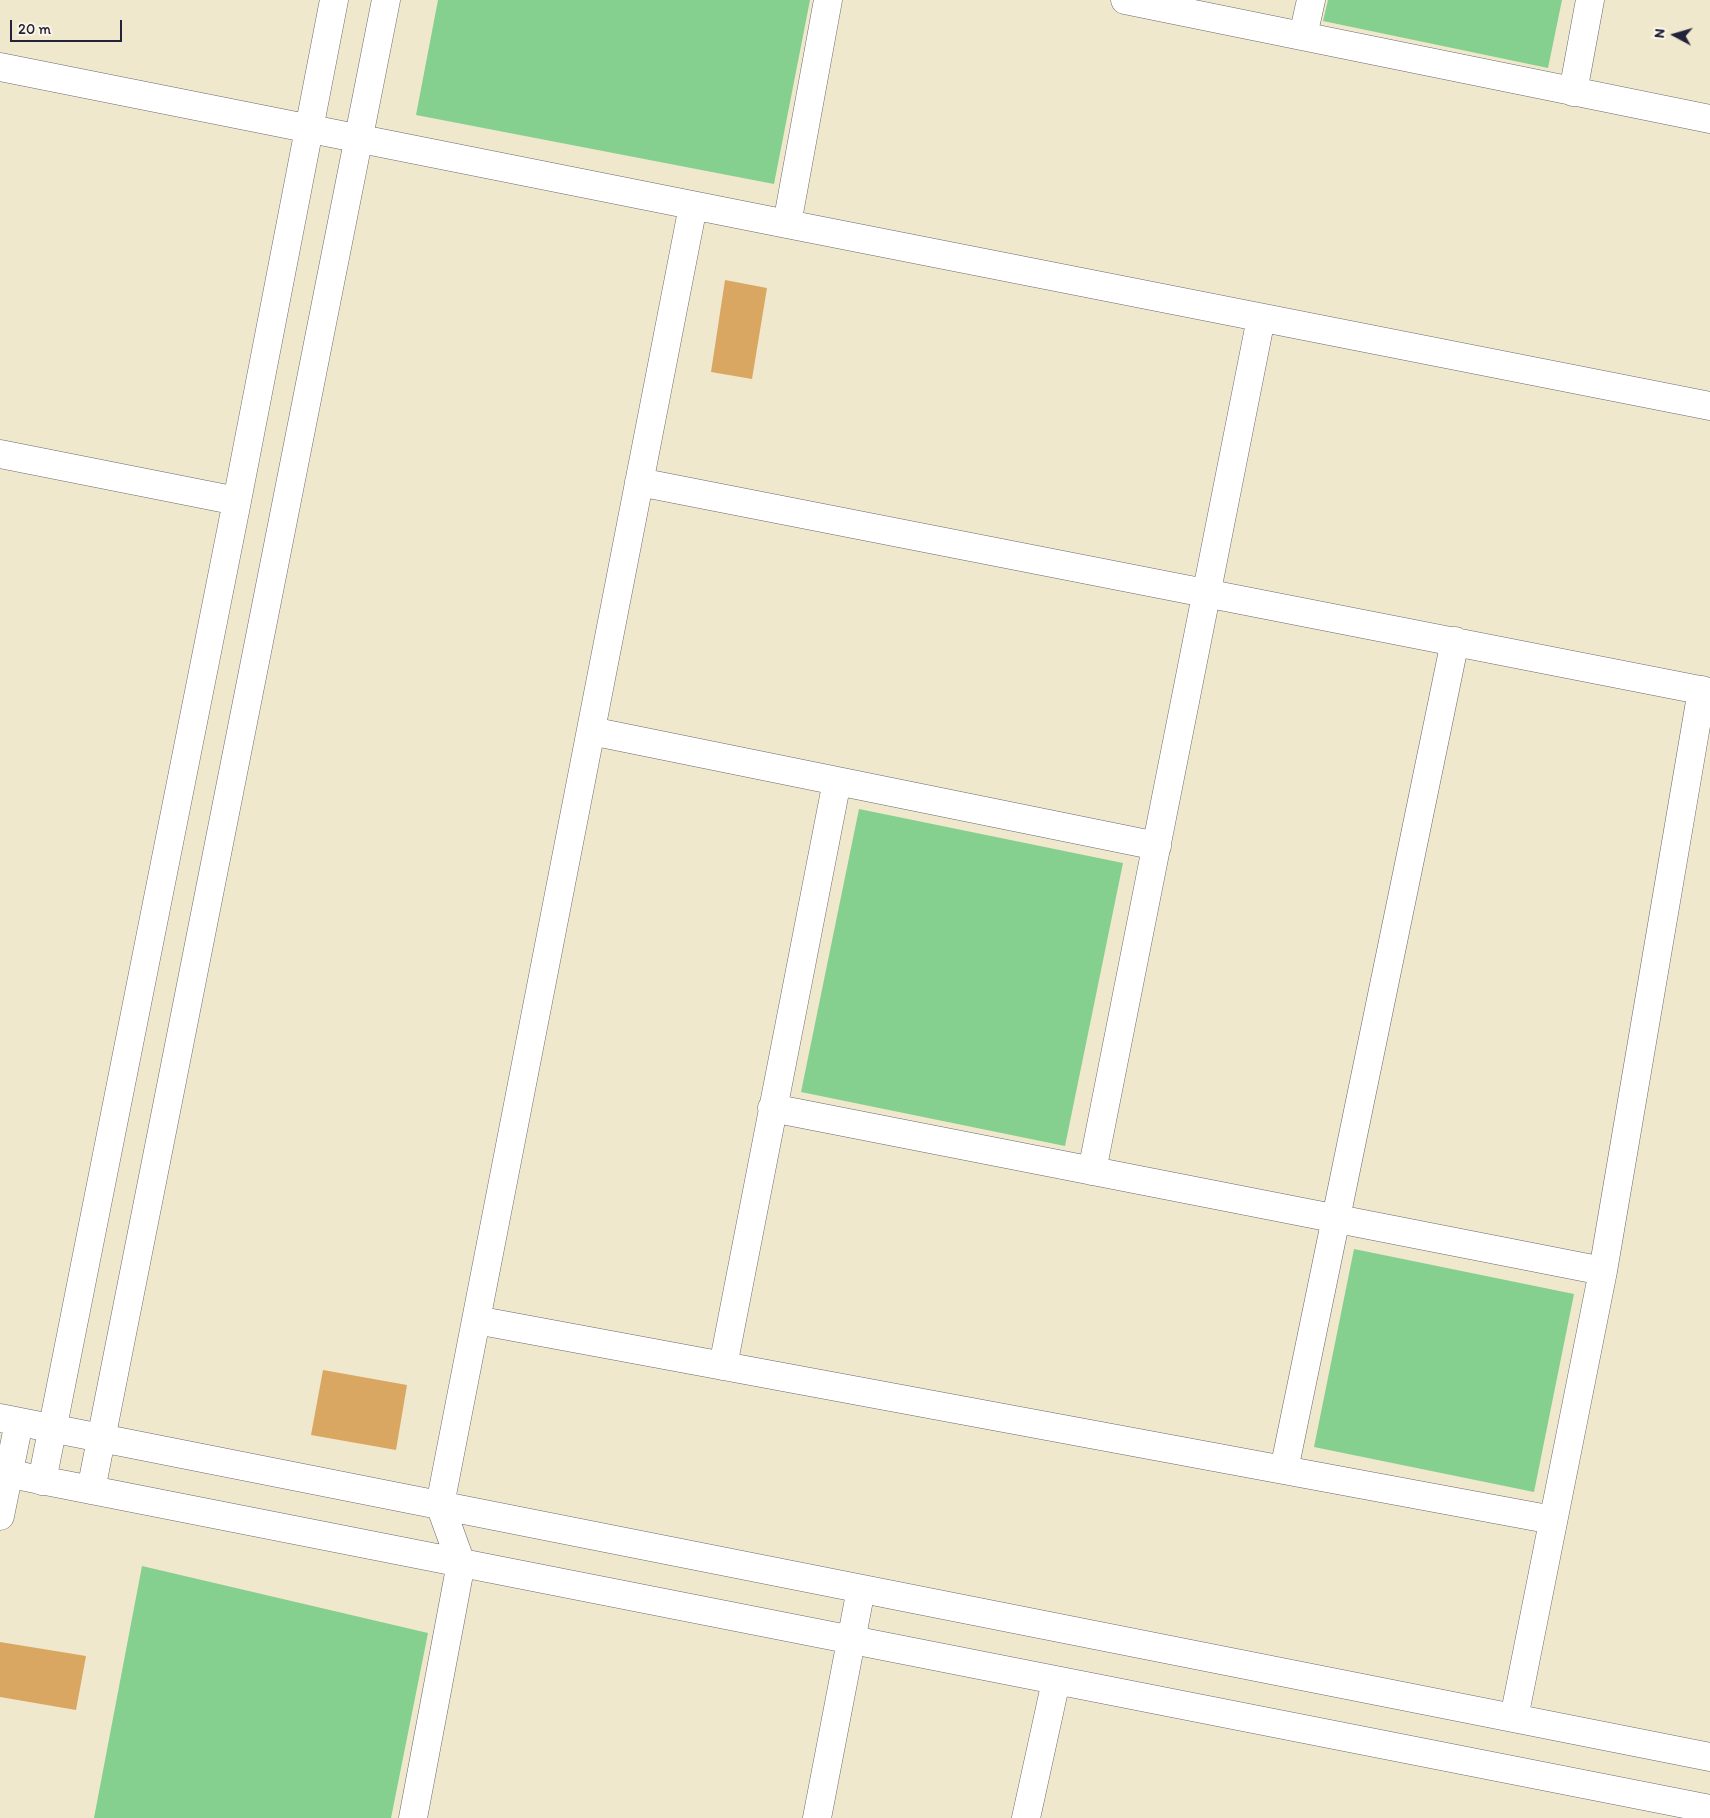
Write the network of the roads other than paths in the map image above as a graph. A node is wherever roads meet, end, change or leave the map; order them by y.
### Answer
1 (334, 0) edge
2 (386, 0) edge
3 (828, 0) edge
4 (1125, 0) edge
5 (1311, 0) edge
6 (1590, 0) edge
7 (1304, 36) junction
8 (0, 67) edge
9 (1573, 92) junction
10 (1710, 120) edge
11 (310, 129) junction
12 (358, 139) junction
13 (693, 206) junction
14 (787, 224) junction
15 (1261, 318) junction
16 (1710, 406) edge
17 (0, 454) edge
18 (639, 482) junction
19 (236, 501) junction
20 (1207, 593) junction
21 (1455, 641) junction
22 (1706, 691) edge
23 (591, 731) junction
24 (837, 781) junction
25 (1157, 846) junction
26 (772, 1108) junction
27 (1092, 1171) junction
28 (1336, 1219) junction
29 (1603, 1271) junction
30 (476, 1320) junction
31 (723, 1366) junction
32 (10, 1420) edge
33 (54, 1428) junction
34 (102, 1438) junction
35 (1284, 1470) junction
36 (4, 1473) edge
37 (42, 1481) junction
38 (91, 1490) junction
39 (440, 1505) junction
40 (0, 1516) edge
41 (1553, 1520) junction
42 (461, 1563) junction
43 (861, 1589) junction
44 (851, 1640) junction
45 (1056, 1681) junction
46 (1514, 1718) junction
47 (1710, 1757) edge
48 (1710, 1809) edge
49 (413, 1818) edge
50 (817, 1818) edge
51 (1026, 1818) edge

1 - 11 street
2 - 12 street
3 - 14 street
4 - 7 street
5 - 7 street
6 - 9 street
7 - 9 street
8 - 11 street
9 - 10 street
11 - 12 street
11 - 19 street
12 - 13 street
12 - 34 street
13 - 14 street
13 - 18 street
14 - 15 street
15 - 16 street
15 - 20 street
17 - 19 street
18 - 20 street
18 - 23 street
19 - 33 street
20 - 21 street
20 - 25 street
21 - 22 street
21 - 28 street
22 - 29 street
23 - 24 street
23 - 30 street
24 - 25 street
24 - 26 street
25 - 27 street
26 - 27 street
26 - 31 street
27 - 28 street
28 - 29 street
28 - 35 street
29 - 41 street
30 - 31 street
30 - 39 street
31 - 35 street
32 - 33 street
32 - 36 street
33 - 34 street
33 - 37 street
34 - 38 street
34 - 39 street
35 - 41 street
36 - 37 street
36 - 40 street
37 - 38 street
38 - 42 street
39 - 42 street
39 - 43 street
41 - 46 street
42 - 44 street
42 - 49 street
43 - 44 street
43 - 46 street
44 - 45 street
44 - 50 street
45 - 48 street
45 - 51 street
46 - 47 street

